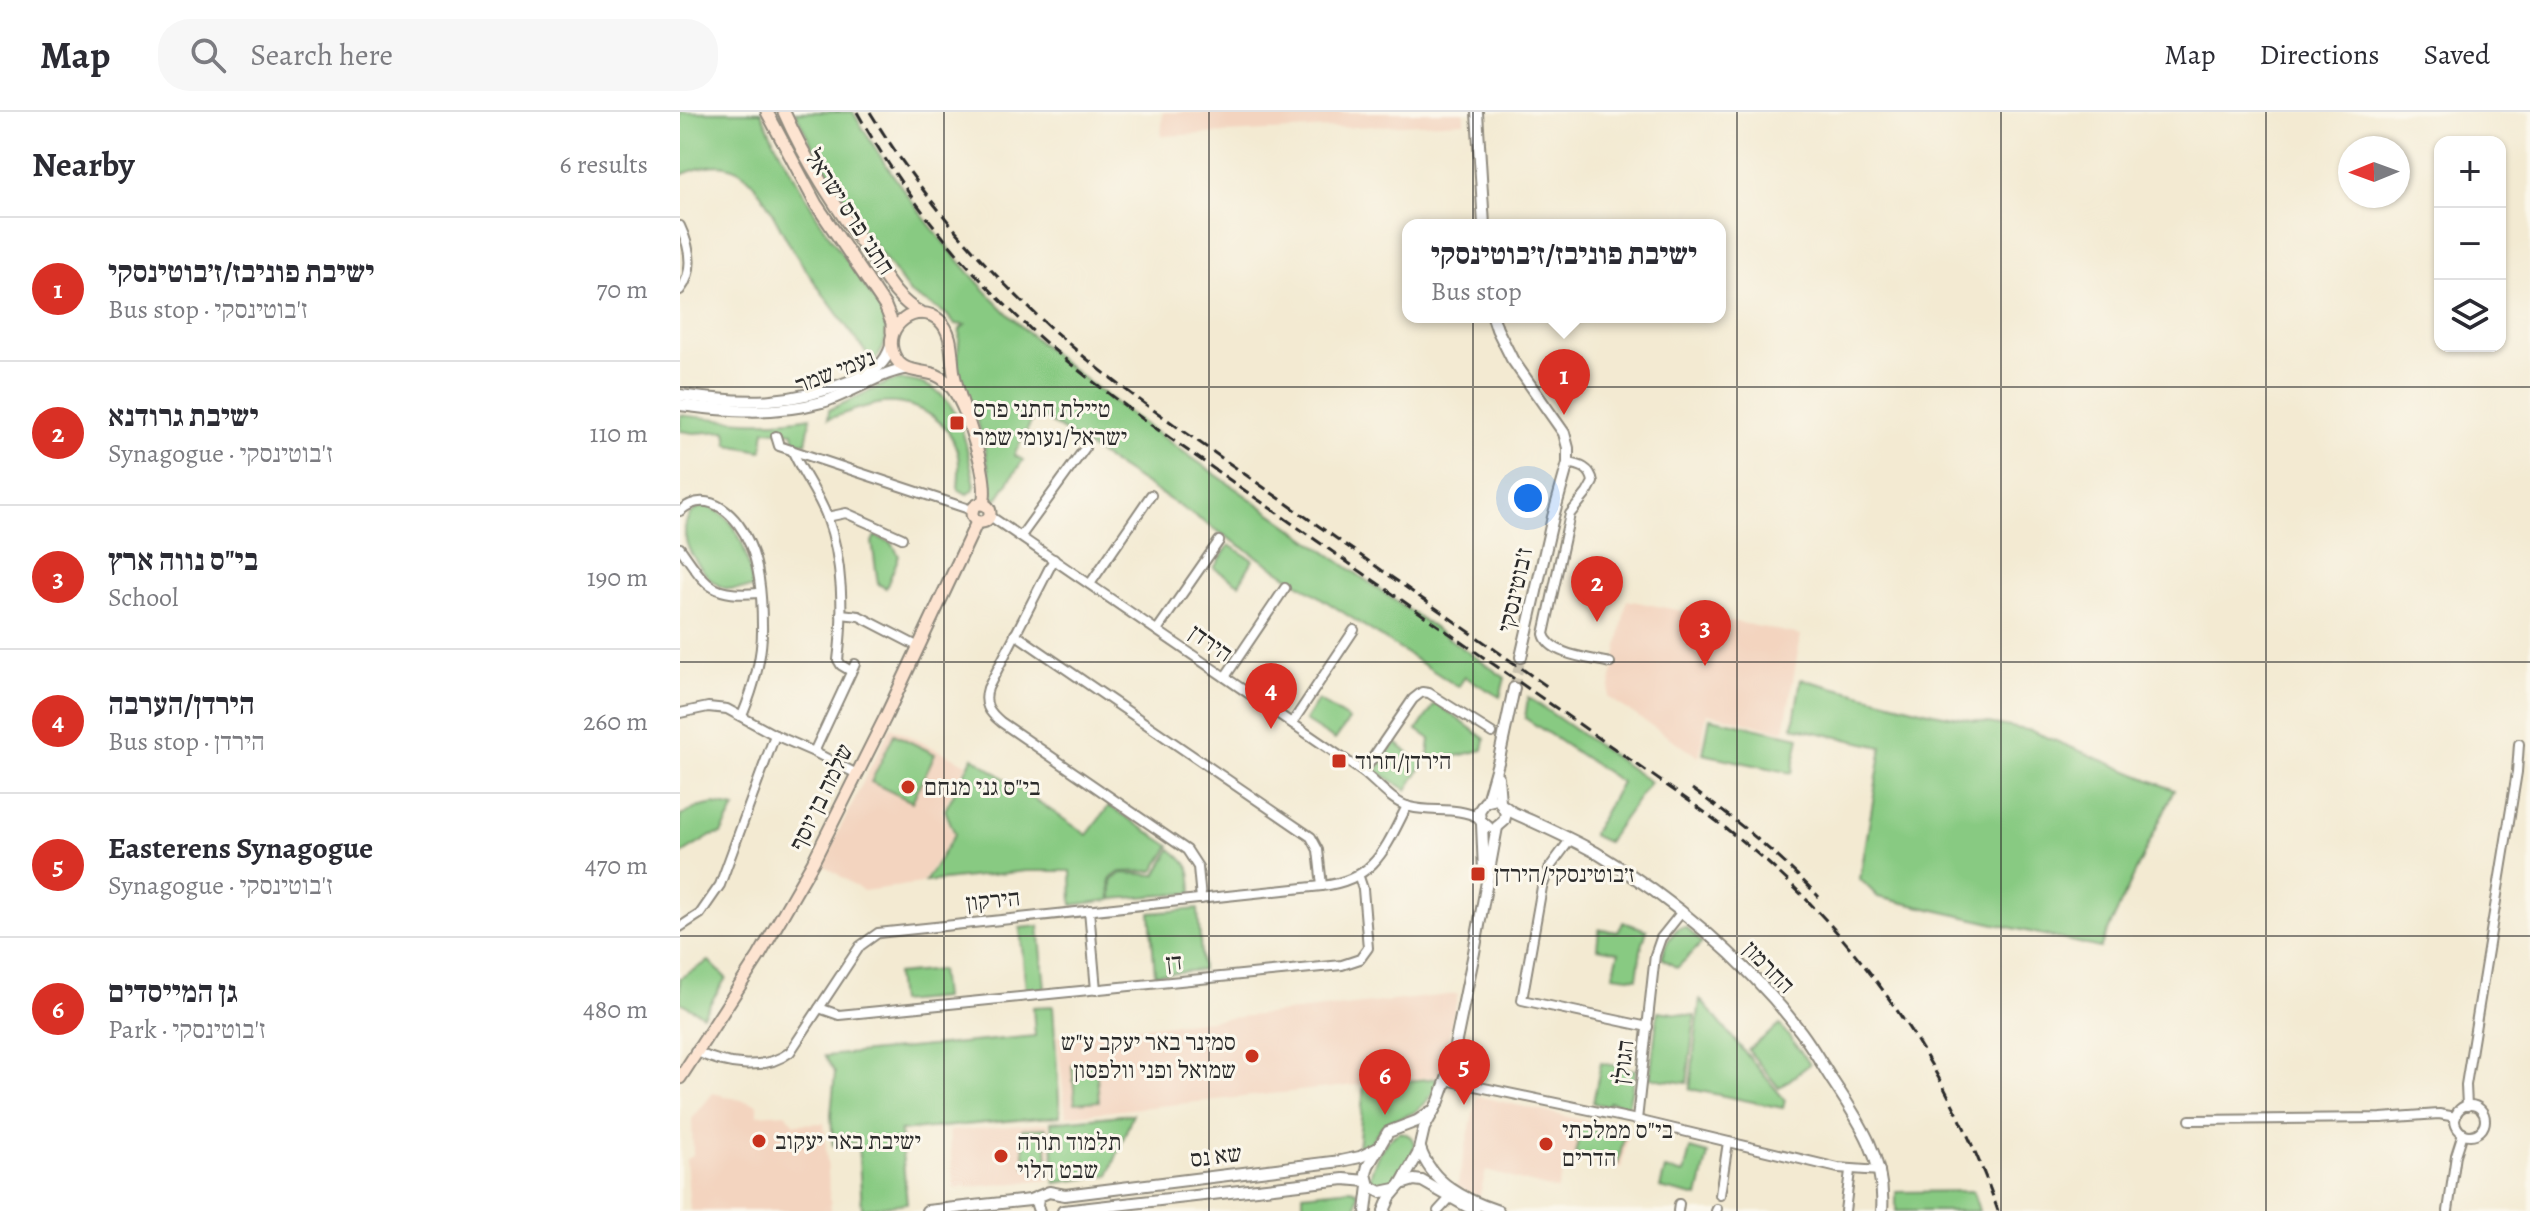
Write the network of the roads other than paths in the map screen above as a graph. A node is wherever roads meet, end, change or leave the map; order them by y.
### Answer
1 (767, 112) edge
2 (784, 112) edge
3 (1477, 112) edge
4 (1484, 219) edge
5 (680, 226) edge
6 (680, 290) edge
7 (921, 313) junction
8 (1496, 323) edge
9 (892, 341) junction
10 (950, 345) junction
11 (908, 369) junction
12 (924, 372) junction
13 (680, 395) edge
14 (680, 405) edge
15 (965, 412) junction
16 (776, 436) dead end
17 (1085, 448) dead end
18 (792, 450) junction
19 (1568, 463) junction
20 (1151, 495) dead end
21 (978, 507) junction
22 (680, 511) edge
23 (990, 516) junction
24 (827, 517) junction
25 (977, 522) junction
26 (1021, 536) junction
27 (902, 538) dead end
28 (1219, 541) dead end
29 (680, 548) edge
30 (1054, 559) junction
31 (1090, 584) junction
32 (1285, 588) dead end
33 (759, 593) junction
34 (841, 614) junction
35 (1157, 630) junction
36 (1354, 630) dead end
37 (1015, 634) junction
38 (919, 647) junction
39 (1521, 657) tunnel mouth
40 (1610, 663) dead end
41 (1225, 677) junction
42 (1514, 688) tunnel mouth
43 (680, 713) edge
44 (742, 716) junction
45 (1292, 723) junction
46 (1492, 733) dead end
47 (775, 735) junction
48 (2519, 744) dead end
49 (814, 752) junction
50 (1499, 759) junction
51 (1363, 772) junction
52 (857, 774) junction
53 (1485, 802) junction
54 (1502, 804) junction
55 (1407, 806) junction
56 (1455, 810) junction
57 (1481, 821) junction
58 (1538, 824) junction
59 (1499, 826) junction
60 (1570, 840) junction
61 (1359, 877) junction
62 (1322, 886) junction
63 (1201, 899) junction
64 (1483, 909) junction
65 (1089, 910) junction
66 (1681, 913) junction
67 (680, 927) edge
68 (1096, 990) junction
69 (819, 1008) junction
70 (1648, 1027) junction
71 (695, 1051) junction
72 (680, 1078) edge
73 (1446, 1080) junction
74 (1439, 1101) junction
75 (2467, 1106) junction
76 (2456, 1117) junction
77 (1637, 1120) junction
78 (2190, 1120) dead end
79 (1400, 1126) junction
80 (2463, 1133) junction
81 (1728, 1142) junction
82 (1421, 1146) junction
83 (1378, 1148) junction
84 (1850, 1171) junction
85 (1880, 1171) junction
86 (1368, 1184) junction
87 (1399, 1186) junction
88 (1057, 1195) junction
89 (1720, 1195) dead end
90 (1038, 1198) junction
91 (1450, 1198) junction
92 (927, 1211) edge
93 (1039, 1211) edge
94 (1061, 1211) edge
95 (1366, 1211) edge
96 (1384, 1211) edge
97 (1438, 1211) edge
98 (1475, 1211) edge
99 (1498, 1211) edge
100 (1845, 1211) edge
101 (1882, 1211) edge
102 (2448, 1211) edge

1 - 9 main road, חתני פרס ישראל
2 - 7 main road, חתני פרס ישראל
3 - 4 street
5 - 6 street
7 - 9 main road
7 - 10 main road
8 - 19 street, ז'בוטינסקי
9 - 11 main road
9 - 13 street, נעמי שמר
10 - 12 main road
10 - 15 main road
11 - 12 main road
11 - 14 street, נעמי שמר
12 - 15 main road
15 - 21 main road
16 - 18 street
17 - 26 street
18 - 21 street
18 - 24 street
19 - 39 street, ז'בוטינסקי
19 - 40 street
20 - 31 street
21 - 23 main road
21 - 25 main road
22 - 33 street
23 - 25 main road
23 - 26 street, הירדן
24 - 27 street
24 - 34 street
25 - 38 main road, שלמה בן יוסף
26 - 30 street, הירדן
28 - 35 street
29 - 33 street
30 - 31 street, הירדן
30 - 37 street
31 - 35 street, הירדן
32 - 41 street
33 - 44 street
34 - 38 street
34 - 49 street
35 - 41 street, הירדן
36 - 45 street
37 - 62 street
37 - 63 street
38 - 52 main road, שלמה בן יוסף
41 - 45 street, הירדן
42 - 50 street
43 - 44 street
44 - 47 street
45 - 51 street, הירדן
46 - 51 street
47 - 49 street
47 - 67 street
48 - 75 street
49 - 52 street
50 - 53 street
50 - 54 street
51 - 55 street, הירדן
52 - 71 main road, שלמה בן יוסף
53 - 54 street
53 - 56 street
53 - 57 street
54 - 58 street, החרמון
54 - 59 street
55 - 56 street
55 - 61 street
56 - 57 street
57 - 59 street
57 - 64 street
58 - 59 street, החרמון
58 - 60 street, החרמון
59 - 64 street
60 - 66 street, החרמון
60 - 70 street
61 - 62 street, הירקון
61 - 68 street, דן
62 - 63 street, הירקון
63 - 65 street, הירקון
64 - 73 street
65 - 68 street
65 - 69 street, הירקון
66 - 70 street, הגולן
66 - 85 street, החרמון
68 - 69 street, דן
69 - 71 street, הירקון
70 - 77 street, הגולן
71 - 72 main road, שלמה בן יוסף
73 - 74 street
73 - 77 street
74 - 79 street
74 - 82 street
75 - 76 street
75 - 80 street
76 - 78 street
76 - 80 street
77 - 81 street, הגולן
79 - 82 street
79 - 83 street
80 - 102 street
81 - 84 street, הגולן
81 - 89 street
82 - 87 street
82 - 99 street
83 - 86 street
83 - 88 street, שא נס
84 - 85 street, הגולן
84 - 100 street
85 - 101 street, החרמון
86 - 87 street, שא נס
86 - 94 street, שא נס
86 - 95 street
87 - 91 street, שא נס
87 - 96 street
88 - 90 street, שא נס
88 - 94 street
90 - 92 street
90 - 93 street
91 - 97 street
91 - 98 street, שא נס

